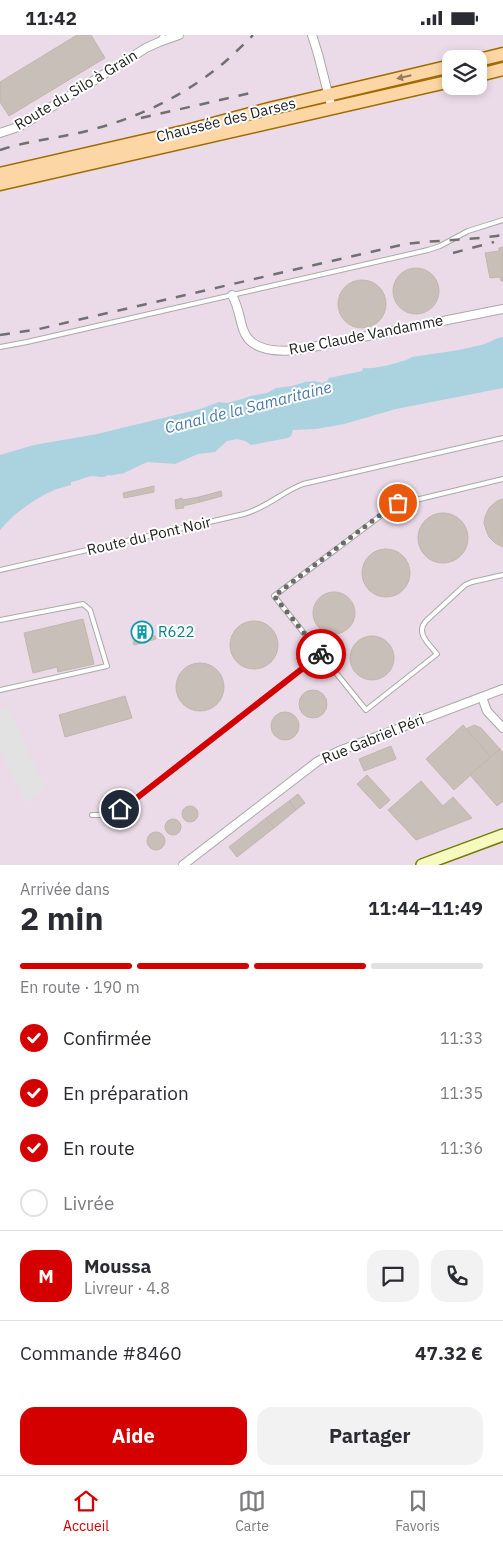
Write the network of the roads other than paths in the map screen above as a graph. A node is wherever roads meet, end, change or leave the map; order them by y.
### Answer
1 (178, 35) edge
2 (312, 35) edge
3 (161, 38) edge
4 (503, 54) edge
5 (487, 58) edge
6 (442, 68) edge
7 (503, 69) edge
8 (487, 73) edge
9 (442, 83) edge
10 (328, 95) junction
11 (332, 109) junction
12 (0, 133) edge
13 (0, 174) edge
14 (0, 184) edge
15 (503, 221) edge
16 (232, 295) junction
17 (503, 309) edge
18 (0, 347) edge
19 (503, 439) edge
20 (503, 479) edge
21 (0, 571) edge
22 (503, 575) edge
23 (0, 620) edge
24 (321, 654) junction
25 (503, 689) edge
26 (0, 690) edge
27 (482, 697) junction
28 (503, 729) edge
29 (92, 815) dead end
30 (503, 835) edge
31 (183, 865) edge
32 (422, 865) edge

1 - 3 street, Route du Silo à Grain
2 - 10 street
3 - 12 street, Route du Silo à Grain
4 - 5 main road
6 -> 10 main road, Chaussée des Darses
7 - 8 main road
9 - 11 main road, Chaussée des Darses
10 - 11 street
10 - 13 main road, Chaussée des Darses
11 - 14 main road, Chaussée des Darses
15 - 16 lane
16 - 17 street, Rue Claude Vandamme
16 - 18 lane
19 - 21 lane, Route du Pont Noir
20 - 24 lane
22 - 24 lane
23 - 26 lane
24 - 29 lane
25 - 27 street, Rue Gabriel Péri
27 - 28 street
27 - 31 street, Rue Gabriel Péri
30 - 32 street

